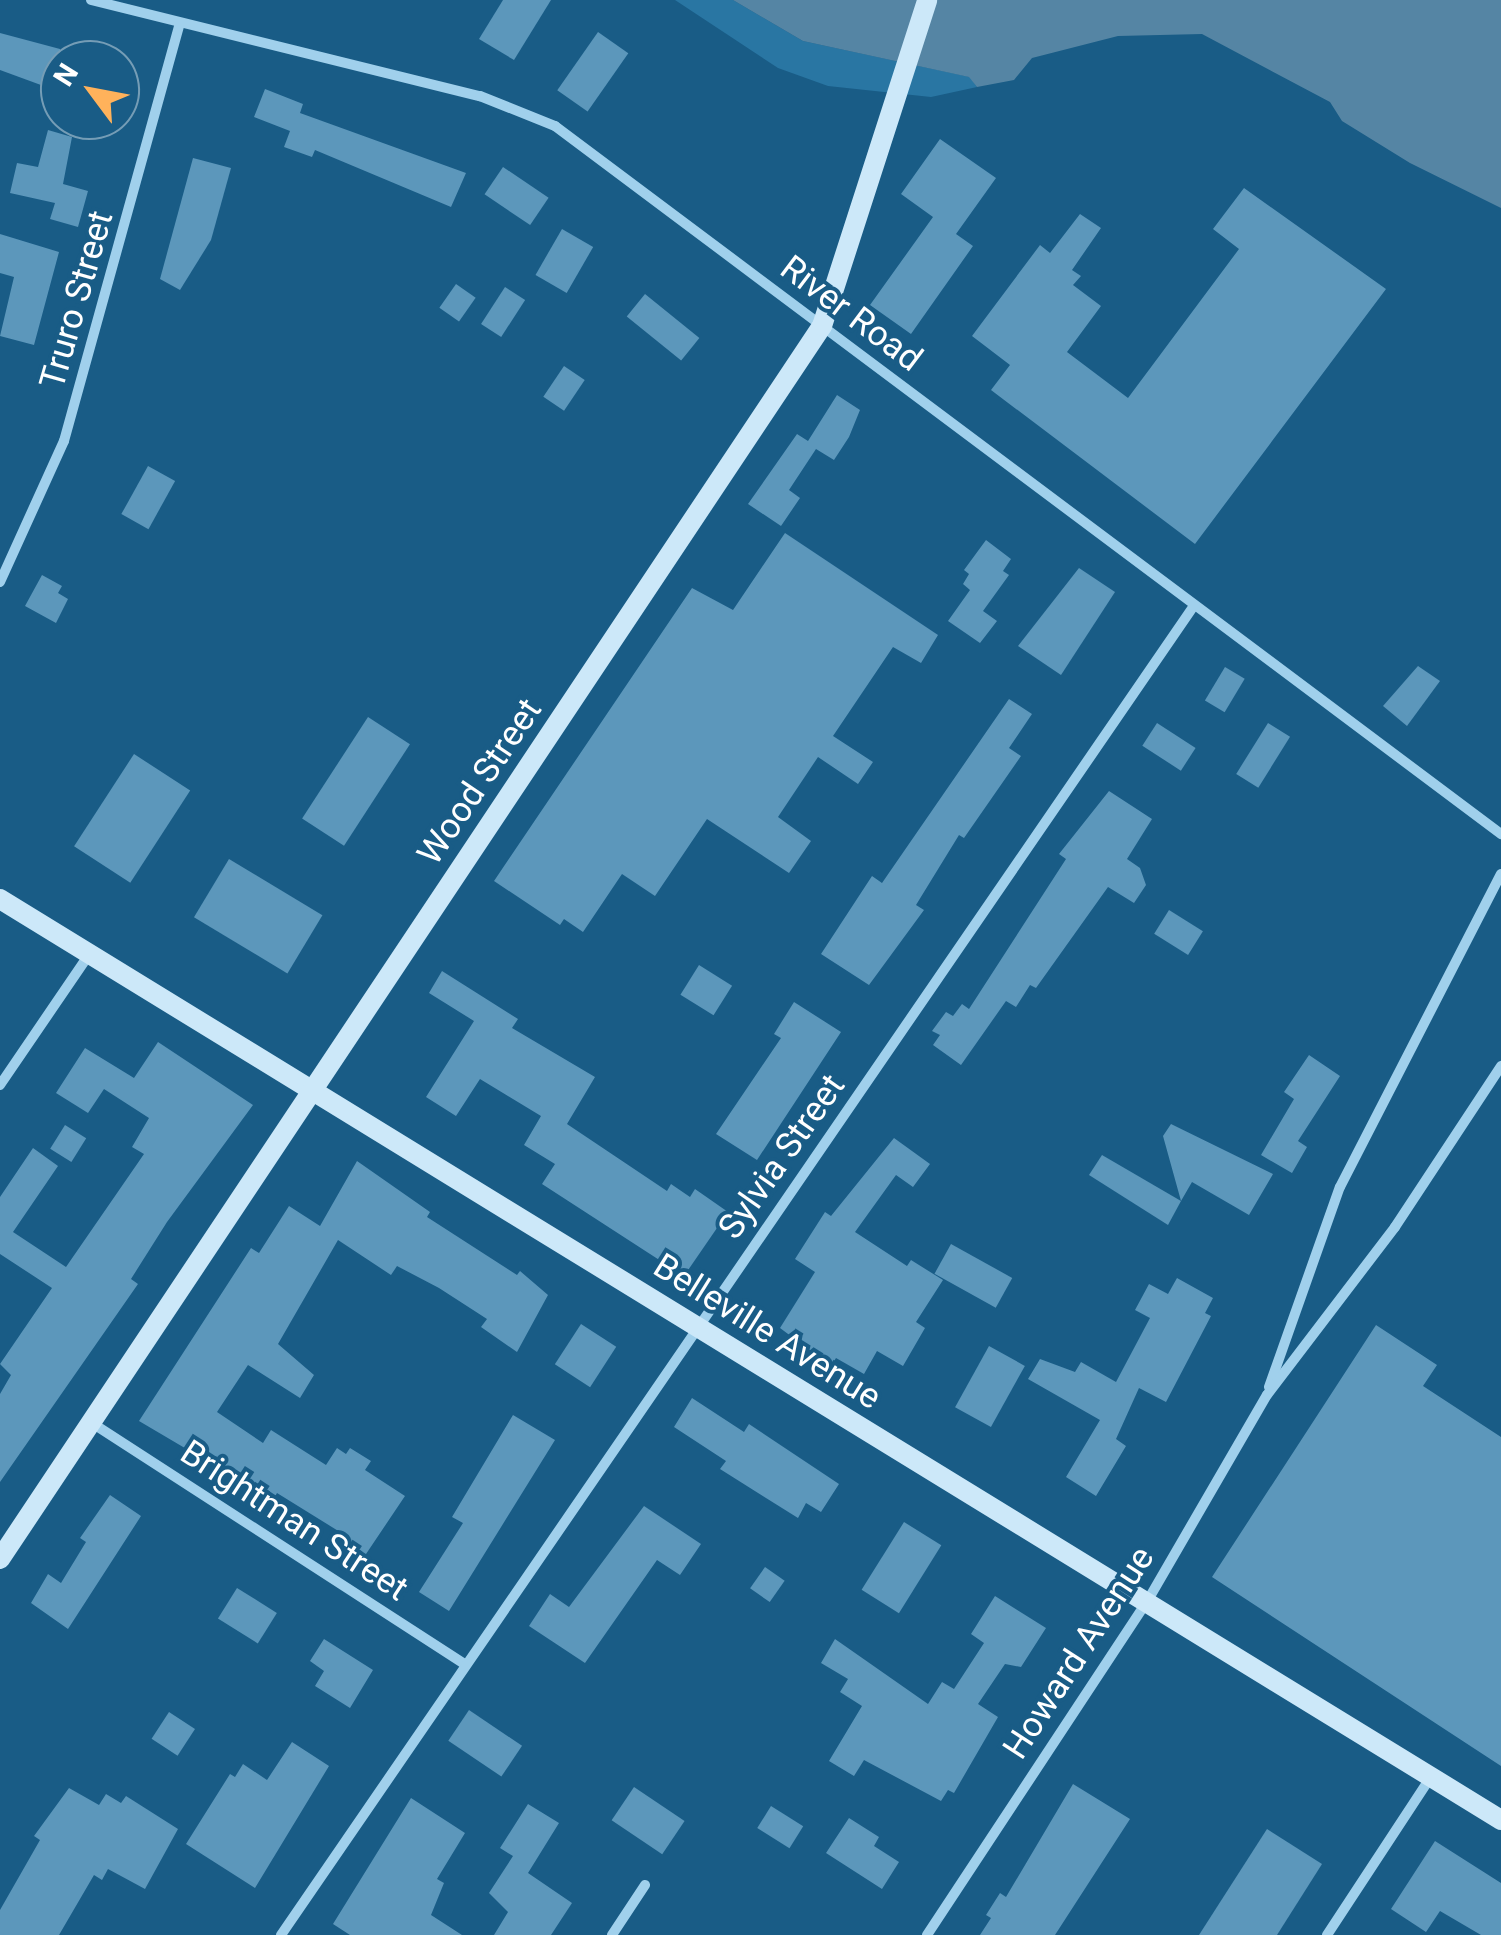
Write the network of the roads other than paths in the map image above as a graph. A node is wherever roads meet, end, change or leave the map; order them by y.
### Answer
1 (91, 0) edge
2 (927, 0) edge
3 (180, 23) junction
4 (822, 326) junction
5 (0, 582) edge
6 (1193, 607) junction
7 (1501, 834) edge
8 (1501, 874) edge
9 (0, 899) edge
10 (88, 956) junction
11 (1501, 1066) edge
12 (0, 1086) edge
13 (314, 1090) junction
14 (698, 1327) junction
15 (1266, 1395) junction
16 (92, 1423) junction
17 (0, 1559) edge
18 (1148, 1600) junction
19 (466, 1665) junction
20 (1430, 1778) junction
21 (1501, 1820) edge
22 (645, 1885) dead end
23 (281, 1935) edge
24 (612, 1935) edge
25 (928, 1935) edge
26 (1327, 1935) edge

1 - 3 street, River Road
2 - 4 street, Wood Street
3 - 4 street, River Road
3 - 5 street, Truro Street
4 - 6 street, River Road
4 - 13 street, Wood Street
6 - 7 street, River Road
6 - 14 street, Sylvia Street
8 - 15 street, Howard Avenue
9 - 10 street, Belleville Avenue
10 - 12 street
10 - 13 street, Belleville Avenue
11 - 15 street, Howard Avenue
13 - 14 street, Belleville Avenue
13 - 16 street, Wood Street
14 - 18 street, Belleville Avenue
14 - 19 street, Sylvia Street
15 - 18 street, Howard Avenue
16 - 17 street, Wood Street
16 - 19 street, Brightman Street
18 - 20 street, Belleville Avenue
18 - 25 street, Howard Avenue
19 - 23 street, Sylvia Street
20 - 21 street, Belleville Avenue
20 - 26 street
22 - 24 street

